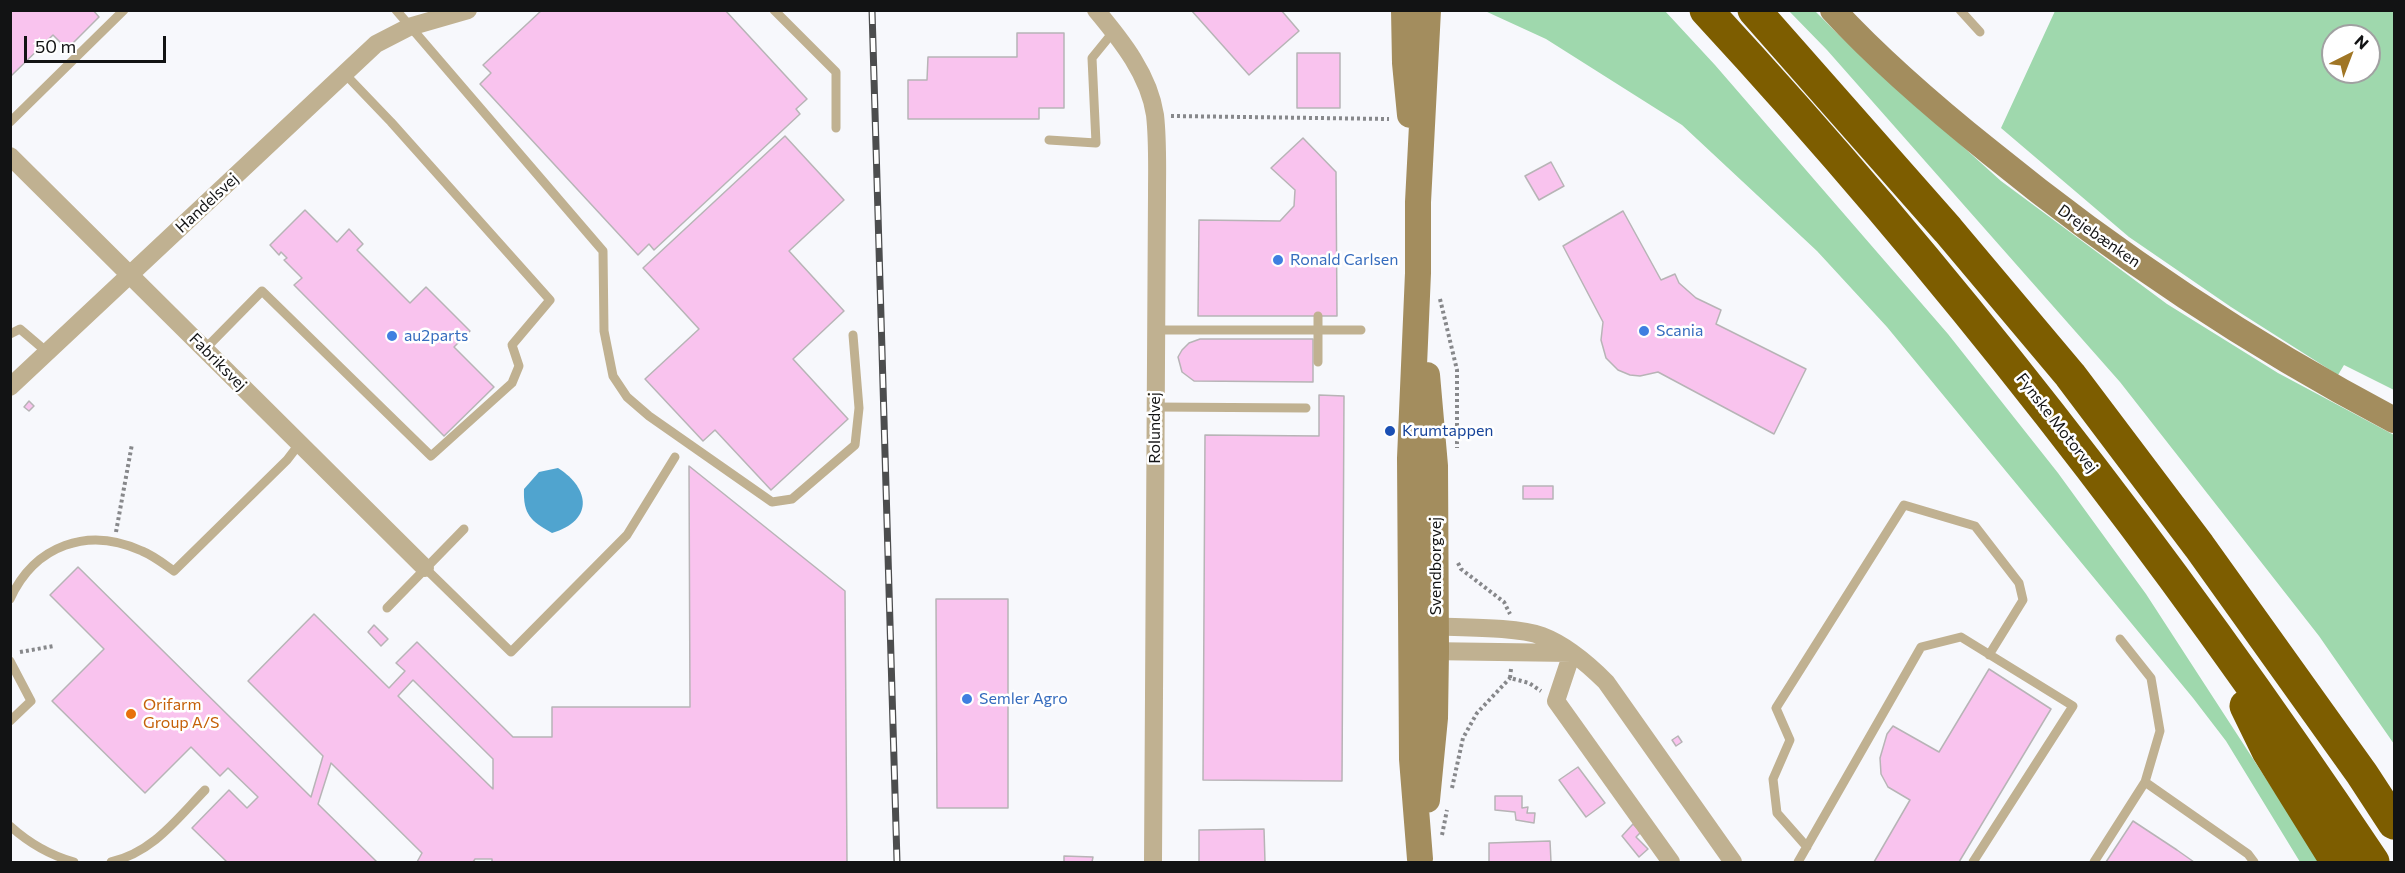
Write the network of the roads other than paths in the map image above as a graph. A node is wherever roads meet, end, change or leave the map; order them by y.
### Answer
1 (124, 10) edge
2 (396, 10) edge
3 (468, 10) edge
4 (774, 10) edge
5 (1096, 10) edge
6 (1404, 10) edge
7 (1428, 10) edge
8 (1706, 10) edge
9 (1754, 10) edge
10 (1833, 10) edge
11 (1960, 10) edge
12 (409, 27) junction
13 (1113, 31) junction
14 (1980, 32) dead end
15 (345, 74) junction
16 (10, 122) edge
17 (836, 128) dead end
18 (1049, 140) dead end
19 (10, 156) edge
20 (1418, 202) junction
21 (131, 274) junction
22 (1318, 316) dead end
23 (1156, 330) junction
24 (1361, 330) dead end
25 (10, 334) edge
26 (853, 335) dead end
27 (205, 349) junction
28 (47, 352) junction
29 (1318, 362) dead end
30 (2070, 375) junction
31 (10, 387) edge
32 (1155, 407) junction
33 (1306, 408) dead end
34 (2394, 420) edge
35 (300, 443) junction
36 (675, 457) dead end
37 (464, 529) dead end
38 (425, 568) junction
39 (10, 599) edge
40 (387, 608) dead end
41 (2206, 623) junction
42 (1424, 639) junction
43 (2120, 639) dead end
44 (1572, 653) junction
45 (1989, 655) junction
46 (10, 662) edge
47 (10, 722) edge
48 (2145, 782) junction
49 (2394, 785) edge
50 (205, 789) dead end
51 (2394, 822) edge
52 (10, 826) edge
53 (1807, 847) junction
54 (1420, 861) edge
55 (74, 862) edge
56 (111, 862) edge
57 (1153, 862) edge
58 (1671, 862) edge
59 (1733, 862) edge
60 (1798, 862) edge
61 (1973, 862) edge
62 (2094, 862) edge
63 (2254, 862) edge
64 (2337, 862) edge
65 (2373, 862) edge

1 - 16 lane
2 - 12 lane
3 - 12 street, Handelsvej
4 - 17 lane
5 - 13 street, Rolundvej
6 - 20 main road, Svendborgvej
7 - 20 main road, Svendborgvej
8 - 41 highway, Fynske Motorvej
9 - 30 highway
10 - 34 main road, Drejebænken
11 - 14 lane
12 - 15 street, Handelsvej
12 - 26 lane
13 - 18 lane
13 - 23 street, Rolundvej
15 - 21 street, Handelsvej
15 - 27 lane
19 - 21 street, Fabriksvej
20 - 42 main road, Svendborgvej
21 - 27 street, Fabriksvej
21 - 28 street, Handelsvej
22 - 29 lane
23 - 24 lane
23 - 32 street, Rolundvej
25 - 28 lane
27 - 35 street, Fabriksvej
28 - 31 street, Handelsvej
30 - 49 highway
30 - 51 highway
32 - 33 lane
32 - 57 street, Rolundvej
35 - 38 street, Fabriksvej
35 - 39 lane
36 - 38 lane
37 - 38 lane
38 - 40 lane
41 - 64 highway
41 - 65 highway, Fynske Motorvej
42 - 44 street
42 - 54 main road, Svendborgvej
43 - 48 lane
44 - 58 street
44 - 59 street
45 - 53 lane
45 - 53 lane
45 - 61 lane
46 - 47 lane
48 - 62 lane
48 - 63 lane
50 - 56 lane
52 - 55 lane
53 - 60 lane

